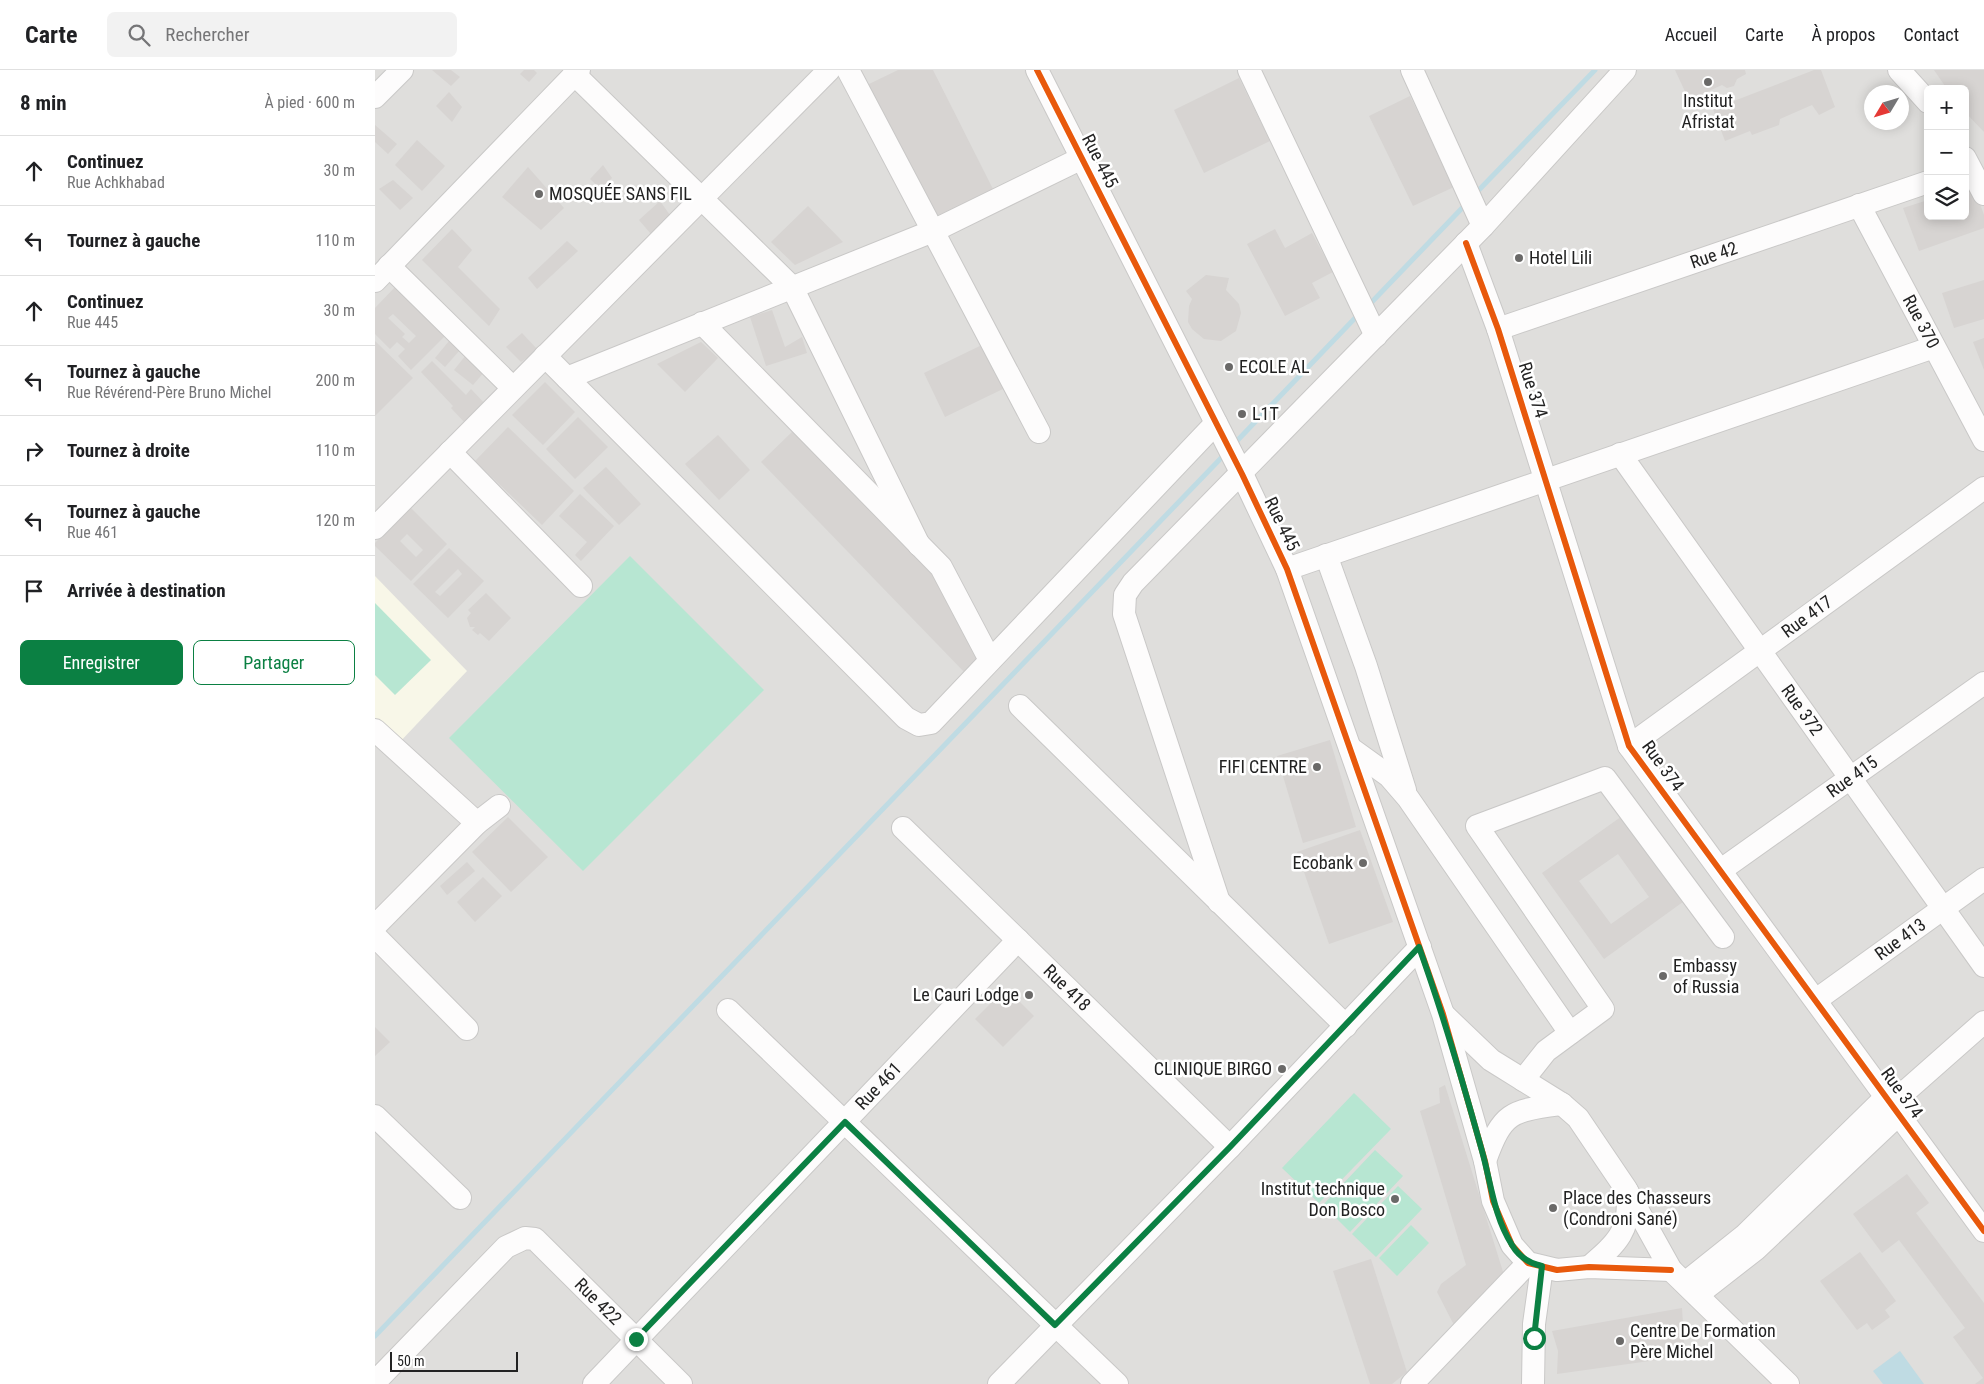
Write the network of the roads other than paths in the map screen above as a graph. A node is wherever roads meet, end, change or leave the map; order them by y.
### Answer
1 (403, 70) edge
2 (829, 70) edge
3 (848, 70) edge
4 (1037, 70) edge
5 (1249, 70) edge
6 (1414, 70) edge
7 (1625, 70) edge
8 (576, 72) edge
9 (1907, 73) edge
10 (1924, 96) edge
11 (375, 98) edge
12 (1081, 158) junction
13 (1969, 168) edge
14 (1924, 183) edge
15 (1984, 194) edge
16 (701, 199) junction
17 (1859, 205) junction
18 (1483, 226) junction
19 (933, 231) junction
20 (1466, 243) junction
21 (382, 274) edge
22 (792, 288) junction
23 (702, 324) junction
24 (1498, 329) junction
25 (1376, 336) junction
26 (1935, 347) junction
27 (545, 356) junction
28 (567, 378) junction
29 (513, 388) junction
30 (1218, 426) junction
31 (1039, 432) dead end
32 (1984, 440) edge
33 (450, 452) junction
34 (1620, 454) junction
35 (1238, 467) junction
36 (1545, 480) junction
37 (1984, 488) edge
38 (375, 528) edge
39 (919, 544) junction
40 (1326, 555) junction
41 (1287, 569) junction
42 (581, 586) dead end
43 (1761, 651) junction
44 (990, 660) junction
45 (1984, 683) edge
46 (1020, 706) dead end
47 (375, 730) edge
48 (1629, 746) junction
49 (1350, 748) junction
50 (1851, 778) junction
51 (1408, 798) junction
52 (499, 806) dead end
53 (477, 823) junction
54 (903, 828) dead end
55 (1721, 870) junction
56 (1984, 878) edge
57 (1219, 902) junction
58 (1943, 908) junction
59 (375, 926) edge
60 (375, 936) edge
61 (1723, 937) dead end
62 (1018, 940) junction
63 (1419, 947) junction
64 (1984, 966) edge
65 (1817, 1000) junction
66 (728, 1010) dead end
67 (1443, 1014) junction
68 (1984, 1022) edge
69 (1346, 1026) junction
70 (467, 1029) dead end
71 (1570, 1034) junction
72 (1523, 1080) junction
73 (1897, 1100) junction
74 (1561, 1104) junction
75 (375, 1116) edge
76 (845, 1122) junction
77 (1230, 1147) junction
78 (1485, 1161) junction
79 (1626, 1189) junction
80 (459, 1198) dead end
81 (1984, 1231) edge
82 (1535, 1265) junction
83 (1589, 1267) junction
84 (1685, 1283) junction
85 (1055, 1325) junction
86 (636, 1339) junction
87 (375, 1382) edge
88 (594, 1384) edge
89 (681, 1384) edge
90 (999, 1384) edge
91 (1117, 1384) edge
92 (1413, 1384) edge
93 (1533, 1384) edge
94 (1788, 1384) edge

1 - 11 street
2 - 16 street
3 - 19 street
4 - 12 street, Rue 445
5 - 25 street
6 - 18 street
7 - 18 street
8 - 16 street
8 - 21 street
9 - 10 street
12 - 19 street
12 - 30 street, Rue 445
13 - 15 street
14 - 17 street, Rue 42
16 - 22 street
16 - 27 street
17 - 24 street, Rue 42
17 - 26 street, Rue 370
18 - 20 street
19 - 22 street
19 - 31 street
20 - 24 street, Rue 374
20 - 25 street
21 - 29 street
22 - 23 street
22 - 39 street
23 - 28 street
23 - 39 street
24 - 36 street, Rue 374
25 - 35 street
26 - 32 street, Rue 370
26 - 34 street
27 - 28 street
27 - 29 street
28 - 44 street
29 - 33 street
30 - 35 street, Rue 445
30 - 44 street
33 - 38 street
33 - 42 street
34 - 36 street
34 - 43 street, Rue 372
35 - 41 street, Rue 445
35 - 57 street
36 - 40 street
36 - 48 street, Rue 374
37 - 43 street, Rue 417
39 - 44 street
40 - 41 street
40 - 51 street
41 - 49 street, Rue 445
43 - 48 street, Rue 417
43 - 50 street, Rue 372
45 - 50 street, Rue 415
46 - 57 street
47 - 53 street
48 - 55 street, Rue 374
49 - 51 street
49 - 63 street, Rue 445
50 - 55 street, Rue 415
50 - 58 street, Rue 372
51 - 71 street
52 - 53 street
53 - 59 street
54 - 62 street, Rue 418
55 - 65 street, Rue 374
56 - 58 street, Rue 413
57 - 69 street
58 - 64 street, Rue 372
58 - 65 street, Rue 413
60 - 70 street
61 - 71 street
62 - 76 street, Rue 461
62 - 77 street, Rue 418
63 - 67 street, Rue 445
63 - 69 street
65 - 73 street, Rue 374
66 - 76 street
67 - 72 street
67 - 78 street, Rue 445
68 - 73 street
69 - 77 street
71 - 72 street
72 - 74 street
73 - 81 street, Rue 374
73 - 84 street
74 - 78 street
74 - 79 street
75 - 80 street
76 - 85 street
76 - 86 street, Rue 461
77 - 85 street
78 - 82 street
79 - 83 street
79 - 84 street
82 - 83 street
82 - 92 street
82 - 93 street
83 - 84 street
84 - 94 street
85 - 90 street
85 - 91 street
86 - 87 street, Rue 422
86 - 88 street, Rue 461
86 - 89 street, Rue 422

